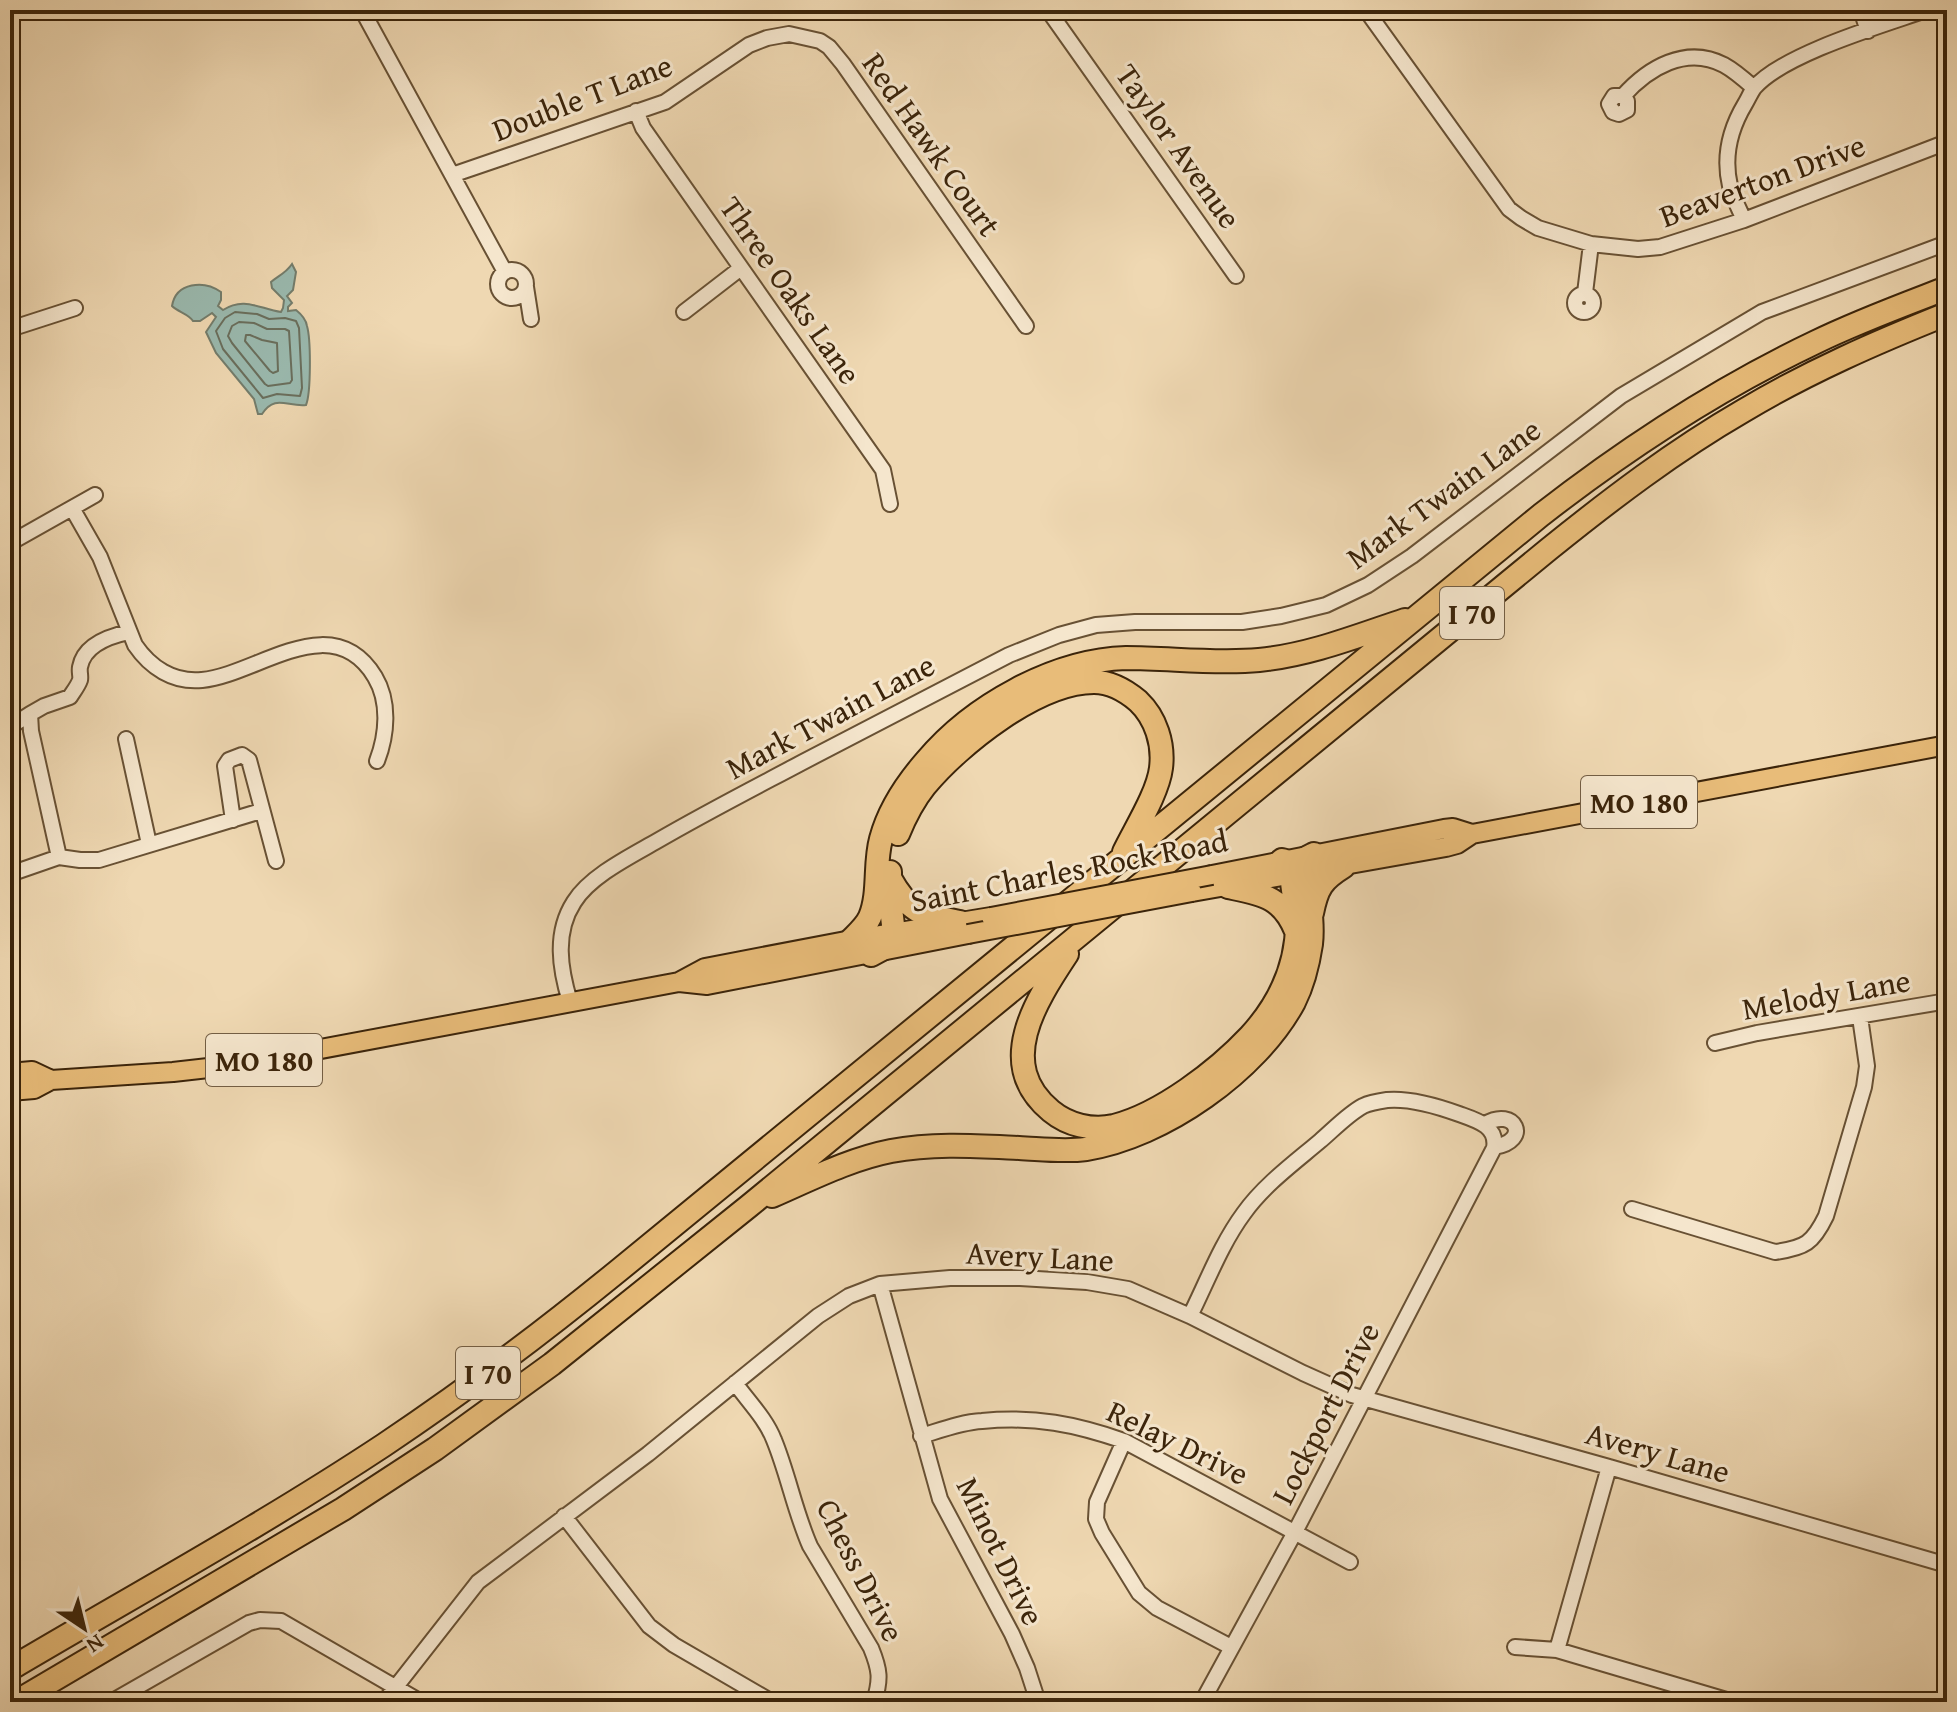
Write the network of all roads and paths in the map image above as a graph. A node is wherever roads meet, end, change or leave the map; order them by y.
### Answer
1 (362, 10) edge
2 (1048, 10) edge
3 (1366, 10) edge
4 (1861, 10) edge
5 (1926, 10) edge
6 (1868, 31) junction
7 (767, 38) joint
8 (1754, 88) junction
9 (1623, 96) dead end
10 (636, 111) junction
11 (1947, 142) edge
12 (452, 175) junction
13 (1744, 220) junction
14 (1947, 243) edge
15 (1591, 244) junction
16 (741, 268) junction
17 (505, 272) junction
18 (1236, 276) dead end
19 (526, 287) junction
20 (1947, 288) edge
21 (1585, 293) dead end
22 (514, 298) junction
23 (75, 308) dead end
24 (684, 312) dead end
25 (1947, 314) edge
26 (1026, 326) dead end
27 (10, 329) edge
28 (95, 495) dead end
29 (890, 504) dead end
30 (72, 508) junction
31 (10, 543) edge
32 (1418, 616) junction
33 (129, 632) junction
34 (30, 714) junction
35 (10, 727) edge
36 (126, 739) dead end
37 (1947, 745) edge
38 (377, 761) dead end
39 (261, 811) junction
40 (233, 820) junction
41 (1472, 834) junction
42 (149, 844) junction
43 (59, 857) junction
44 (1120, 860) junction
45 (276, 861) dead end
46 (1297, 866) junction
47 (1343, 867) junction
48 (10, 874) edge
49 (890, 877) junction
50 (1220, 881) junction
51 (875, 895) junction
52 (1311, 914) junction
53 (964, 928) junction
54 (1296, 932) junction
55 (1079, 935) junction
56 (851, 940) junction
57 (888, 943) junction
58 (679, 982) junction
59 (1947, 1001) edge
60 (570, 1002) junction
61 (1860, 1017) junction
62 (1715, 1043) dead end
63 (10, 1073) edge
64 (51, 1080) junction
65 (10, 1091) edge
66 (749, 1206) junction
67 (1632, 1209) dead end
68 (880, 1284) junction
69 (1190, 1316) junction
70 (735, 1383) junction
71 (1364, 1398) junction
72 (921, 1436) junction
73 (1124, 1441) junction
74 (1609, 1467) junction
75 (564, 1516) junction
76 (1295, 1532) junction
77 (1350, 1562) dead end
78 (1947, 1565) edge
79 (1231, 1647) junction
80 (1515, 1647) dead end
81 (1557, 1650) junction
82 (10, 1669) edge
83 (396, 1687) junction
84 (24, 1698) edge
85 (111, 1702) edge
86 (384, 1702) edge
87 (421, 1702) edge
88 (772, 1702) edge
89 (874, 1702) edge
90 (1038, 1702) edge
91 (1202, 1702) edge
92 (1733, 1702) edge

1 - 12 street
2 - 18 street, Taylor Avenue
3 - 15 street, Beaverton Drive
4 - 6 street
5 - 6 street
6 - 8 street
7 - 10 street, Double T Lane
7 - 26 street, Red Hawk Court
8 - 9 street
8 - 13 street
10 - 12 street, Double T Lane
10 - 16 street, Three Oaks Lane
11 - 13 street, Beaverton Drive
12 - 17 street
13 - 15 street, Beaverton Drive
14 - 60 street, Mark Twain Lane
15 - 21 street
16 - 24 street
16 - 29 street, Three Oaks Lane
17 - 19 street
17 - 22 street
19 - 22 street
19 - 22 street
20 - 32 highway, I 70
23 - 27 street
25 - 55 highway, I 70
28 - 30 street
30 - 31 street
30 - 33 street
32 - 44 highway, I 70
32 - 51 highway
33 - 34 street
33 - 38 street
34 - 35 street
34 - 43 street
36 - 42 street
37 - 41 main road, Saint Charles Rock Road / MO 180
39 - 40 street
39 - 40 street
39 - 45 street
40 - 42 street
41 - 46 main road, Saint Charles Rock Road / MO 180
41 - 47 main road, Saint Charles Rock Road / MO 180
42 - 43 street
43 - 48 street
44 - 49 highway
44 - 82 highway, I 70
46 - 47 main road, Saint Charles Rock Road / MO 180
46 - 50 main road, Saint Charles Rock Road / MO 180
46 - 52 highway
46 - 54 highway
47 - 52 highway
49 - 53 highway
49 - 57 highway
50 - 53 main road, Saint Charles Rock Road / MO 180, bridge
50 - 53 main road, Saint Charles Rock Road / MO 180, bridge
50 - 54 highway
51 - 56 highway
51 - 57 highway
52 - 66 highway
53 - 57 main road, Saint Charles Rock Road / MO 180
54 - 55 highway
55 - 66 highway, I 70
56 - 57 main road, Saint Charles Rock Road / MO 180
56 - 58 main road, Saint Charles Rock Road / MO 180
57 - 58 main road, Saint Charles Rock Road / MO 180
58 - 60 main road, Saint Charles Rock Road / MO 180
59 - 61 street, Melody Lane
60 - 64 main road, Saint Charles Rock Road / MO 180
61 - 62 street, Melody Lane
61 - 67 street
63 - 64 main road, Saint Charles Rock Road / MO 180
64 - 65 main road, Saint Charles Rock Road / MO 180
66 - 84 highway, I 70
68 - 69 street, Avery Lane
68 - 70 street, Avery Lane
68 - 72 street, Minot Drive
69 - 71 street, Avery Lane
69 - 71 street, Lockport Drive
70 - 75 street, Avery Lane
70 - 89 street, Chess Drive
71 - 74 street, Avery Lane
71 - 76 street, Lockport Drive
72 - 73 street, Relay Drive
72 - 90 street, Minot Drive
73 - 76 street, Relay Drive
73 - 79 street
74 - 78 street, Avery Lane
74 - 81 street
75 - 83 street, Avery Lane
75 - 88 street
76 - 77 street, Relay Drive
76 - 79 street, Lockport Drive
79 - 91 street, Lockport Drive
80 - 81 street
81 - 92 street
83 - 85 street
83 - 86 street, Avery Lane
83 - 87 street

